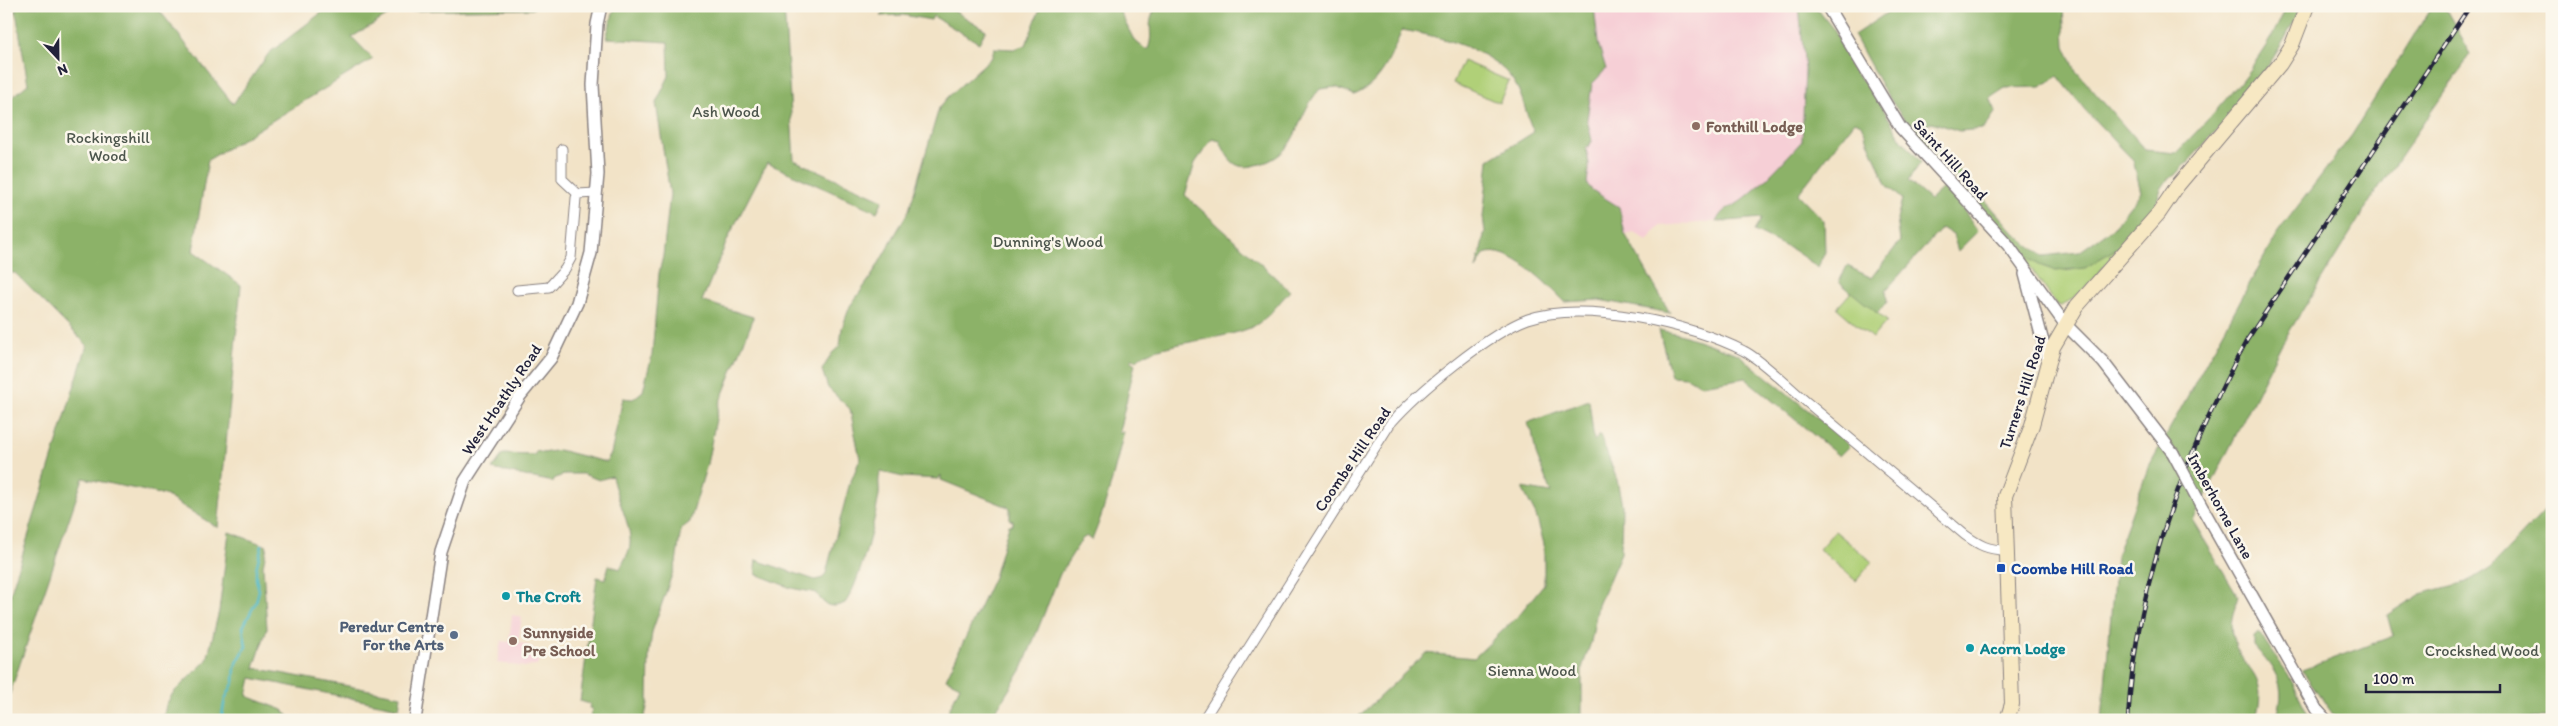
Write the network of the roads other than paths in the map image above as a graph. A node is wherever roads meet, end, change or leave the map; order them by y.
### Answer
1 (601, 6) edge
2 (1828, 6) edge
3 (2307, 6) edge
4 (562, 149) dead end
5 (596, 193) junction
6 (578, 194) junction
7 (2024, 267) junction
8 (517, 290) dead end
9 (2065, 324) junction
10 (2048, 361) junction
11 (2005, 550) junction
12 (414, 720) edge
13 (1203, 720) edge
14 (2007, 720) edge
15 (2326, 720) edge

1 - 5 street, West Hoathly Road
2 - 7 street, Saint Hill Road
3 - 9 main road, Turners Hill Road
4 - 6 street
5 - 6 street
5 - 12 street, West Hoathly Road
6 - 8 street
7 - 9 street, Saint Hill Road
7 - 10 street
9 - 10 main road, Turners Hill Road
9 - 15 street, Imberhorne Lane, bridge
10 - 11 main road, Turners Hill Road
11 - 13 street, Coombe Hill Road
11 - 14 main road, Turners Hill Road

